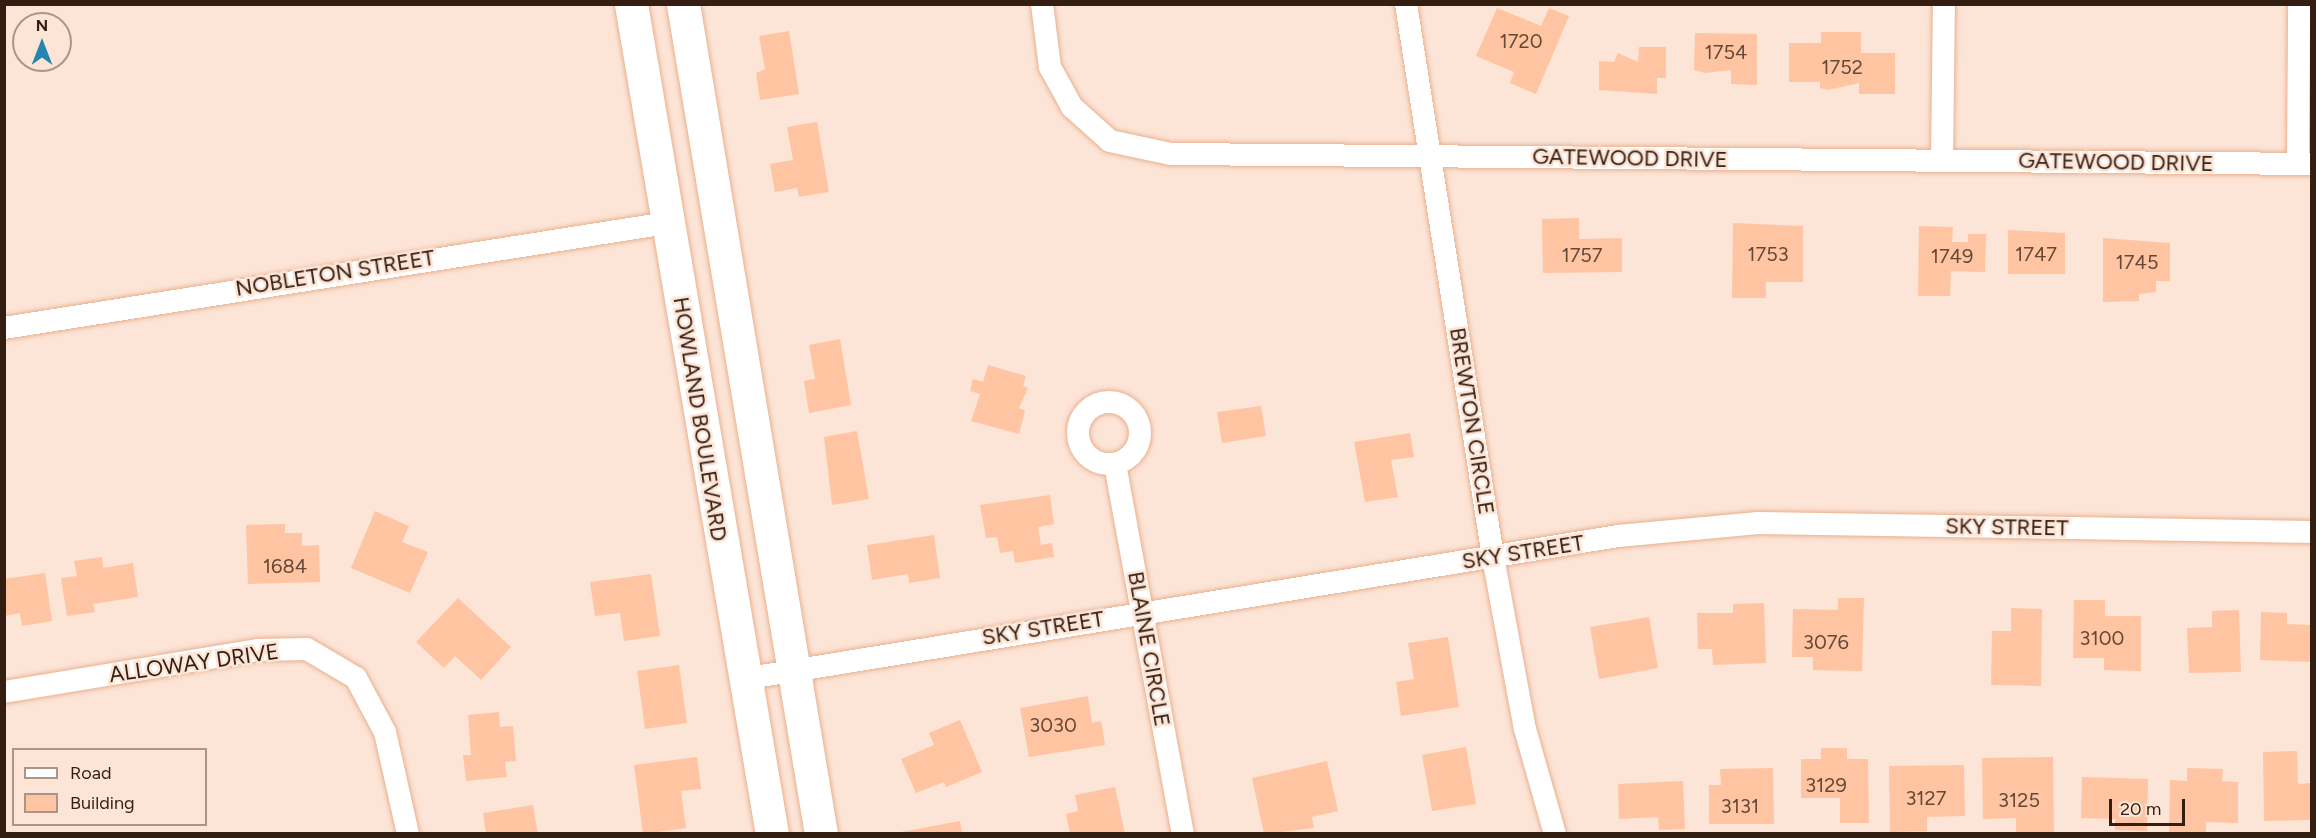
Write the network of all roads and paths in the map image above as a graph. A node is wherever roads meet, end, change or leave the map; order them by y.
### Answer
1 (631, 4) edge
2 (683, 4) edge
3 (1042, 4) edge
4 (1406, 4) edge
5 (1944, 4) edge
6 (2299, 4) edge
7 (1430, 156) junction
8 (1942, 161) junction
9 (2305, 164) edge
10 (667, 223) junction
11 (4, 328) edge
12 (1115, 464) dead end
13 (2312, 532) edge
14 (1493, 557) junction
15 (1142, 612) junction
16 (792, 671) junction
17 (743, 679) junction
18 (4, 692) edge
19 (408, 834) edge
20 (772, 834) edge
21 (822, 834) edge
22 (1183, 834) edge
23 (1555, 834) edge

1 - 10 main road, HOWLAND BOULEVARD
2 - 16 main road
3 - 7 street, GATEWOOD DRIVE
4 - 7 street, BREWTON CIRCLE
5 - 8 street
6 - 9 street
7 - 8 street, GATEWOOD DRIVE
7 - 14 street, BREWTON CIRCLE
8 - 9 street, GATEWOOD DRIVE
10 - 11 street, NOBLETON STREET
10 - 17 main road, HOWLAND BOULEVARD
12 - 15 street, BLAINE CIRCLE
13 - 14 street, SKY STREET
14 - 15 street, SKY STREET
14 - 23 street, BREWTON CIRCLE
15 - 16 street, SKY STREET
15 - 22 street, BLAINE CIRCLE
16 - 17 street, SKY STREET
16 - 21 main road
17 - 20 main road, HOWLAND BOULEVARD
18 - 19 street, ALLOWAY DRIVE

